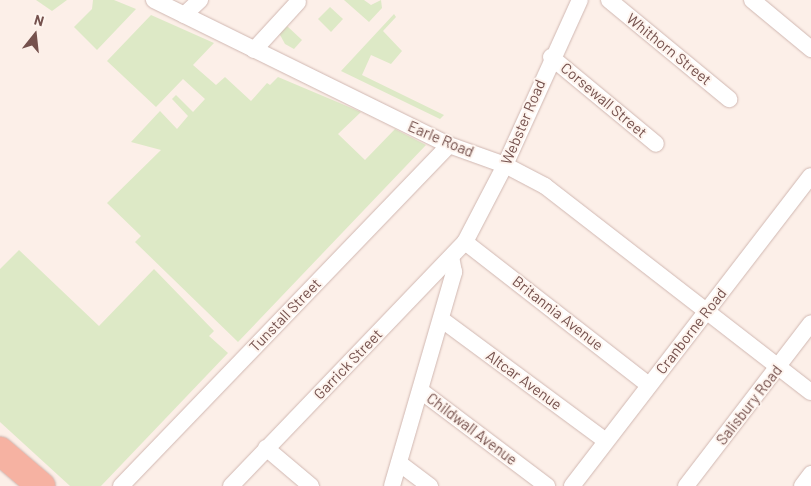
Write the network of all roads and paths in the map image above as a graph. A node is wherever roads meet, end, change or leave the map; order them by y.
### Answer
1 (154, 0) edge
2 (200, 0) edge
3 (580, 0) edge
4 (609, 0) edge
5 (752, 0) edge
6 (298, 2) dead end
7 (184, 15) junction
8 (811, 49) edge
9 (254, 50) junction
10 (552, 57) junction
11 (729, 99) dead end
12 (656, 144) dead end
13 (449, 145) junction
14 (505, 165) junction
15 (811, 176) edge
16 (465, 242) junction
17 (451, 257) junction
18 (707, 311) junction
19 (440, 319) junction
20 (811, 323) edge
21 (778, 367) junction
22 (649, 385) junction
23 (421, 391) junction
24 (811, 392) edge
25 (606, 441) junction
26 (266, 448) junction
27 (0, 451) edge
28 (399, 462) junction
29 (811, 474) edge
30 (40, 486) edge
31 (121, 486) edge
32 (230, 486) edge
33 (311, 486) edge
34 (392, 486) edge
35 (430, 486) edge
36 (547, 486) edge
37 (572, 486) edge
38 (686, 486) edge
39 (802, 486) edge

1 - 7 street, Earle Road
2 - 7 street
3 - 10 street, Webster Road
4 - 11 street, Whithorn Street
5 - 8 street
6 - 9 street
7 - 9 street, Earle Road
9 - 13 street, Earle Road
10 - 12 street, Corsewall Street
10 - 14 street, Webster Road
13 - 14 street, Earle Road
13 - 31 street, Tunstall Street
14 - 16 street, Webster Road
14 - 18 street, Earle Road
15 - 18 street, Cranborne Road
16 - 17 street, Garrick Street
16 - 22 street, Britannia Avenue
17 - 19 street
17 - 26 street, Garrick Street
18 - 21 street, Earle Road
18 - 22 street, Cranborne Road
19 - 23 street
19 - 25 street, Altcar Avenue
20 - 21 street, Salisbury Road
21 - 24 street, Earle Road
21 - 38 street, Salisbury Road
22 - 25 street, Cranborne Road
23 - 28 street
23 - 36 street, Childwall Avenue
25 - 37 street, Cranborne Road
26 - 32 street, Garrick Street
26 - 33 street
27 - 30 highway
28 - 34 street
28 - 35 street
29 - 39 street

